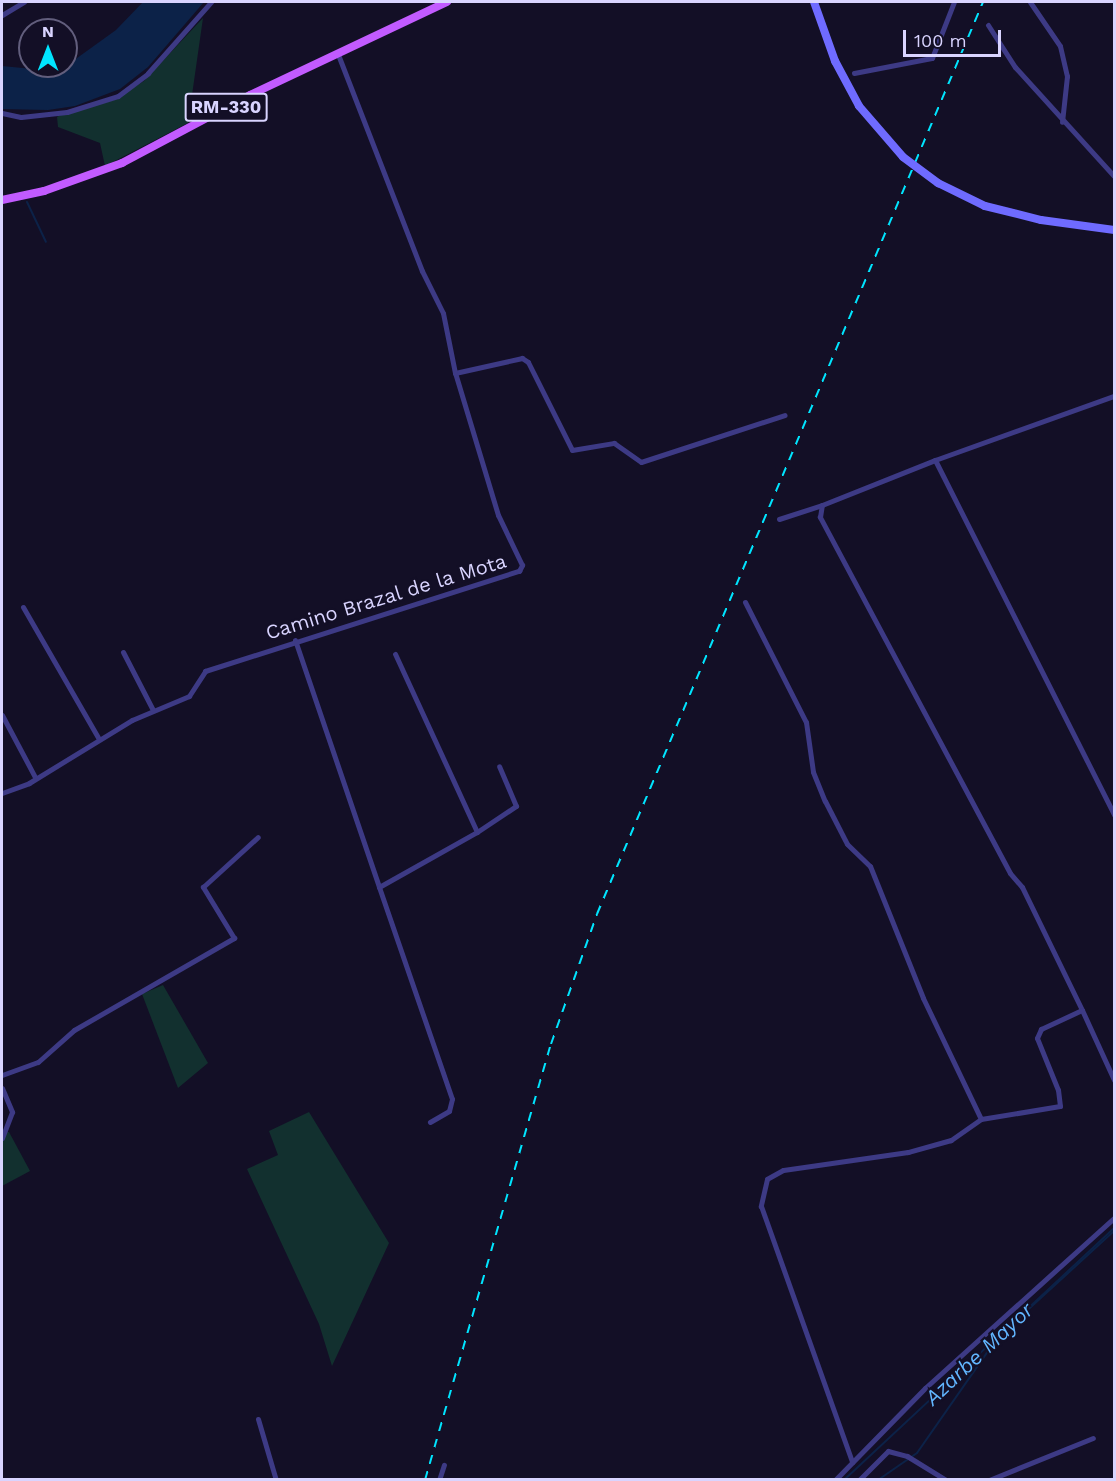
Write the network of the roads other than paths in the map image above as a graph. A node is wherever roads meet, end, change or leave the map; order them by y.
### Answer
1 (24, 2) edge
2 (210, 2) edge
3 (447, 2) edge
4 (814, 2) edge
5 (954, 2) edge
6 (1030, 2) edge
7 (2, 15) edge
8 (988, 25) dead end
9 (338, 54) junction
10 (854, 72) dead end
11 (2, 113) edge
12 (1062, 122) junction
13 (1114, 176) edge
14 (2, 200) edge
15 (1114, 230) edge
16 (454, 373) junction
17 (1114, 396) edge
18 (785, 415) dead end
19 (935, 460) junction
20 (822, 505) junction
21 (779, 519) dead end
22 (745, 602) dead end
23 (23, 607) dead end
24 (295, 640) junction
25 (123, 652) dead end
26 (395, 654) dead end
27 (153, 710) junction
28 (2, 715) edge
29 (99, 739) junction
30 (499, 766) dead end
31 (35, 777) junction
32 (2, 793) edge
33 (1114, 815) edge
34 (477, 832) junction
35 (258, 837) dead end
36 (379, 888) junction
37 (1082, 1010) junction
38 (2, 1075) edge
39 (1114, 1080) edge
40 (2, 1088) edge
41 (981, 1119) junction
42 (430, 1122) dead end
43 (2, 1138) edge
44 (1114, 1218) edge
45 (258, 1419) dead end
46 (1093, 1438) dead end
47 (852, 1462) junction
48 (444, 1465) dead end
49 (276, 1479) edge
50 (439, 1479) edge
51 (835, 1479) edge
52 (859, 1479) edge
53 (946, 1479) edge
54 (989, 1479) edge

1 - 7 street
2 - 11 street
3 - 9 main road, RM-330
4 - 15 street, bridge
5 - 10 street
6 - 12 street
8 - 12 street
9 - 14 main road, RM-330
9 - 16 street, Camino Brazal de la Mota
12 - 13 street
16 - 18 street
16 - 24 street, Camino Brazal de la Mota
17 - 19 street
19 - 20 street
19 - 33 street
20 - 21 street
20 - 37 street
22 - 41 street
23 - 29 street
24 - 27 street, Camino Brazal de la Mota
24 - 36 street
25 - 27 street
26 - 34 street
27 - 29 street, Camino Brazal de la Mota
28 - 31 street
29 - 31 street, Camino Brazal de la Mota
30 - 34 street
31 - 32 street, Camino Brazal de la Mota
34 - 36 street
35 - 38 street
36 - 42 street
37 - 39 street
37 - 41 street
40 - 43 street
41 - 47 street
44 - 47 street
45 - 49 street
46 - 54 street
47 - 51 street
48 - 50 street
52 - 53 street

